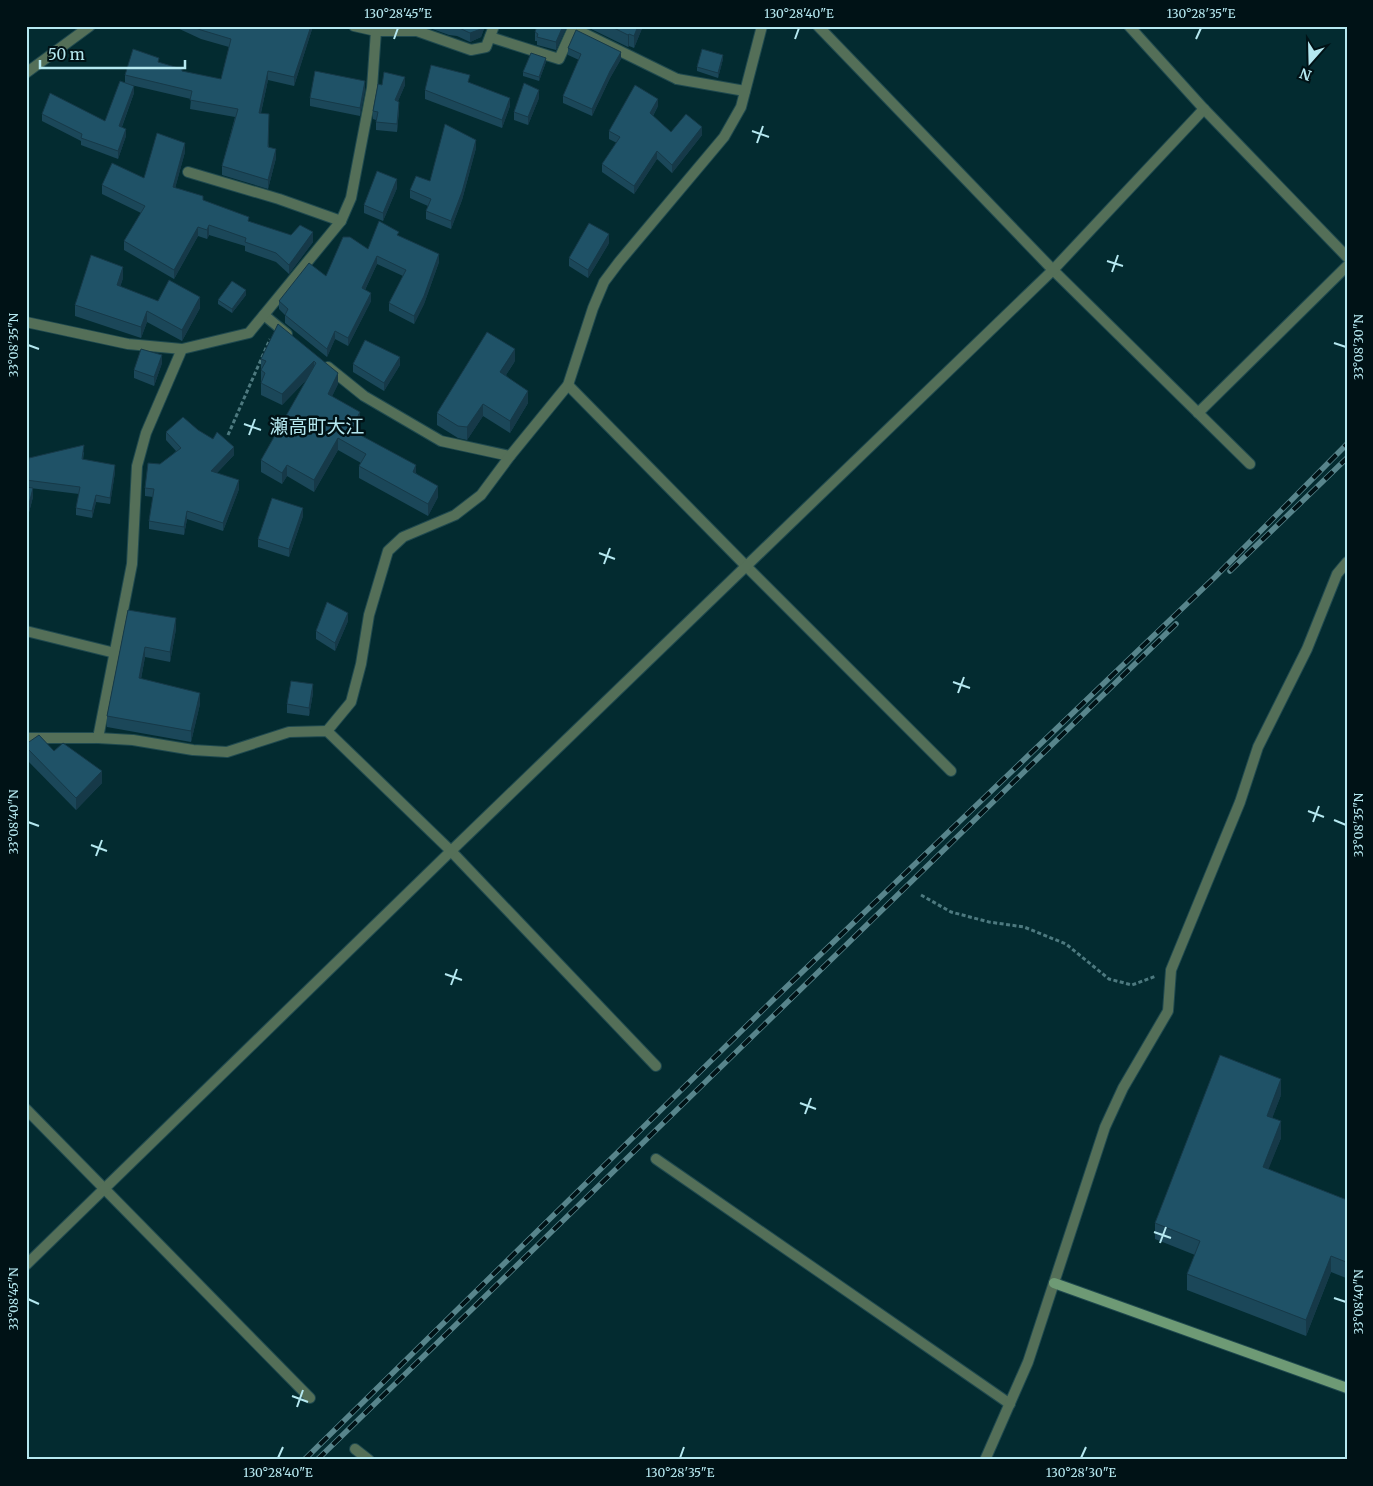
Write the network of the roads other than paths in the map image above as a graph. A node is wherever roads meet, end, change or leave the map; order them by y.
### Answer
1 (90, 26) edge
2 (354, 26) edge
3 (494, 26) edge
4 (762, 26) edge
5 (818, 26) edge
6 (1129, 26) edge
7 (376, 31) junction
8 (490, 37) junction
9 (26, 73) edge
10 (745, 91) junction
11 (1204, 109) junction
12 (188, 172) dead end
13 (341, 221) junction
14 (1347, 257) edge
15 (1347, 266) edge
16 (1053, 270) junction
17 (264, 315) junction
18 (26, 322) edge
19 (298, 343) edge
20 (182, 349) junction
21 (321, 361) edge
22 (568, 385) junction
23 (1198, 413) junction
24 (510, 456) junction
25 (1250, 464) dead end
26 (1347, 562) edge
27 (746, 566) junction
28 (26, 631) edge
29 (115, 653) junction
30 (328, 731) junction
31 (26, 738) edge
32 (98, 738) junction
33 (952, 771) dead end
34 (450, 851) junction
35 (656, 1066) dead end
36 (26, 1110) edge
37 (656, 1159) dead end
38 (104, 1189) junction
39 (26, 1265) edge
40 (1054, 1283) junction
41 (1347, 1388) edge
42 (310, 1398) dead end
43 (1010, 1404) junction
44 (355, 1449) dead end
45 (369, 1460) edge
46 (985, 1460) edge

1 - 9 street
2 - 7 street
3 - 8 street
4 - 10 street
5 - 16 street
6 - 11 street
7 - 8 street
7 - 13 street
8 - 10 street
10 - 22 street
11 - 14 street
11 - 16 street
12 - 13 street
13 - 17 street
15 - 23 street
16 - 23 street
16 - 27 street
17 - 19 street
17 - 20 street
18 - 20 street
20 - 29 street
21 - 24 street
22 - 24 street
22 - 27 street
23 - 25 street
24 - 30 street
26 - 40 street
27 - 33 street
27 - 34 street
28 - 29 street
29 - 32 street
30 - 32 street
30 - 34 street
31 - 32 street
34 - 35 street
34 - 38 street
36 - 38 street
37 - 43 street
38 - 39 street
38 - 42 street
40 - 41 street
40 - 43 street
43 - 46 street
44 - 45 street

